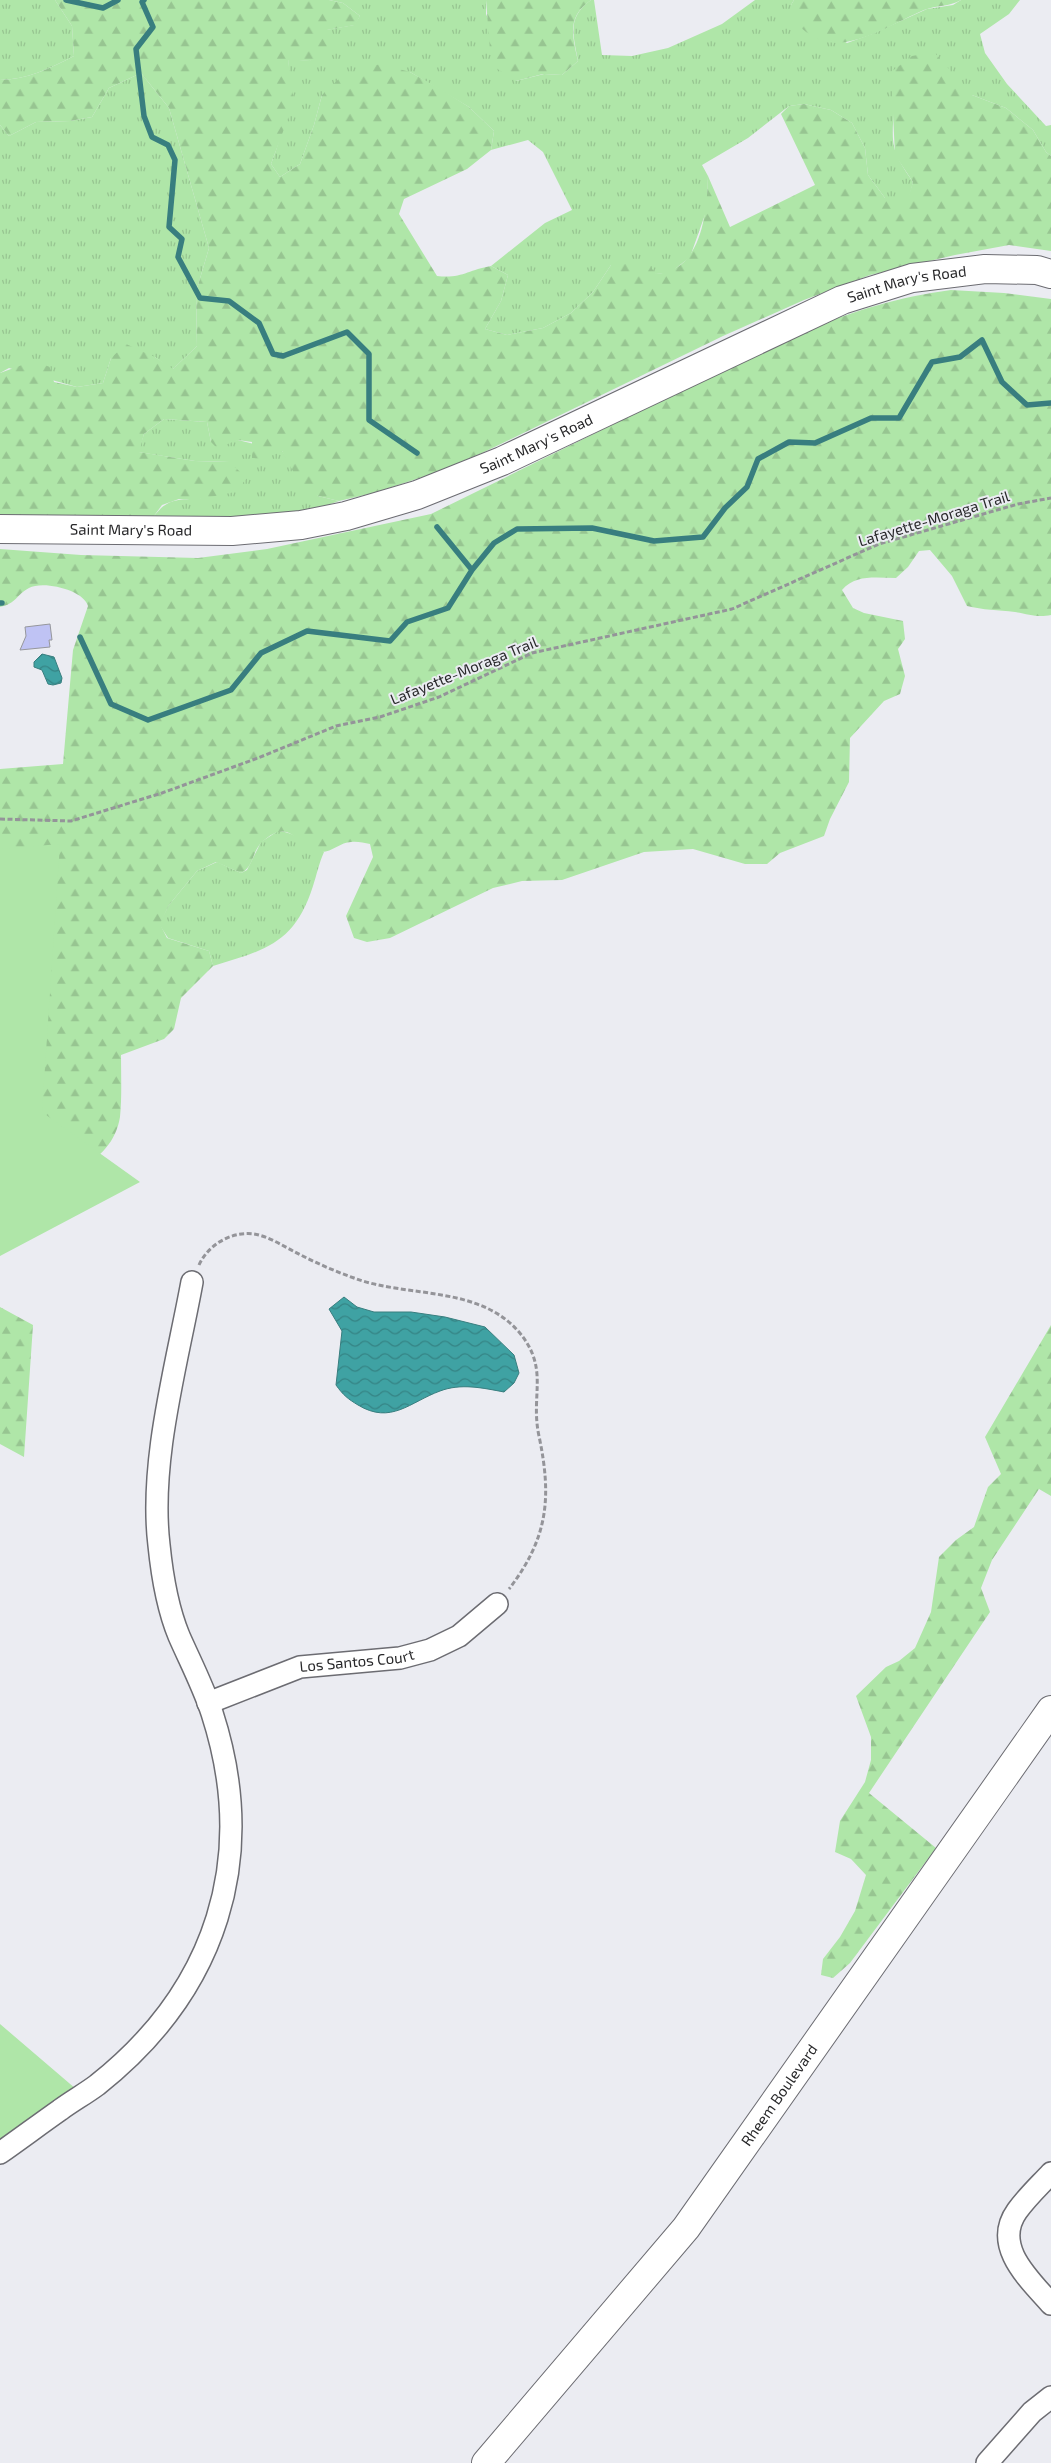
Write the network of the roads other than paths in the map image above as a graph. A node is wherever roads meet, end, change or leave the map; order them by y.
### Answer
1 (1051, 274) edge
2 (0, 529) edge
3 (192, 1282) road end
4 (497, 1604) road end
5 (208, 1703) junction
6 (1051, 1710) edge
7 (0, 2153) edge
8 (1051, 2173) edge
9 (1051, 2304) edge
10 (1051, 2397) edge
11 (486, 2463) edge
12 (987, 2463) edge

1 - 2 street, Saint Mary's Road
3 - 5 street
4 - 5 street, Los Santos Court
5 - 7 street
6 - 11 street, Rheem Boulevard
8 - 9 street
10 - 12 street

